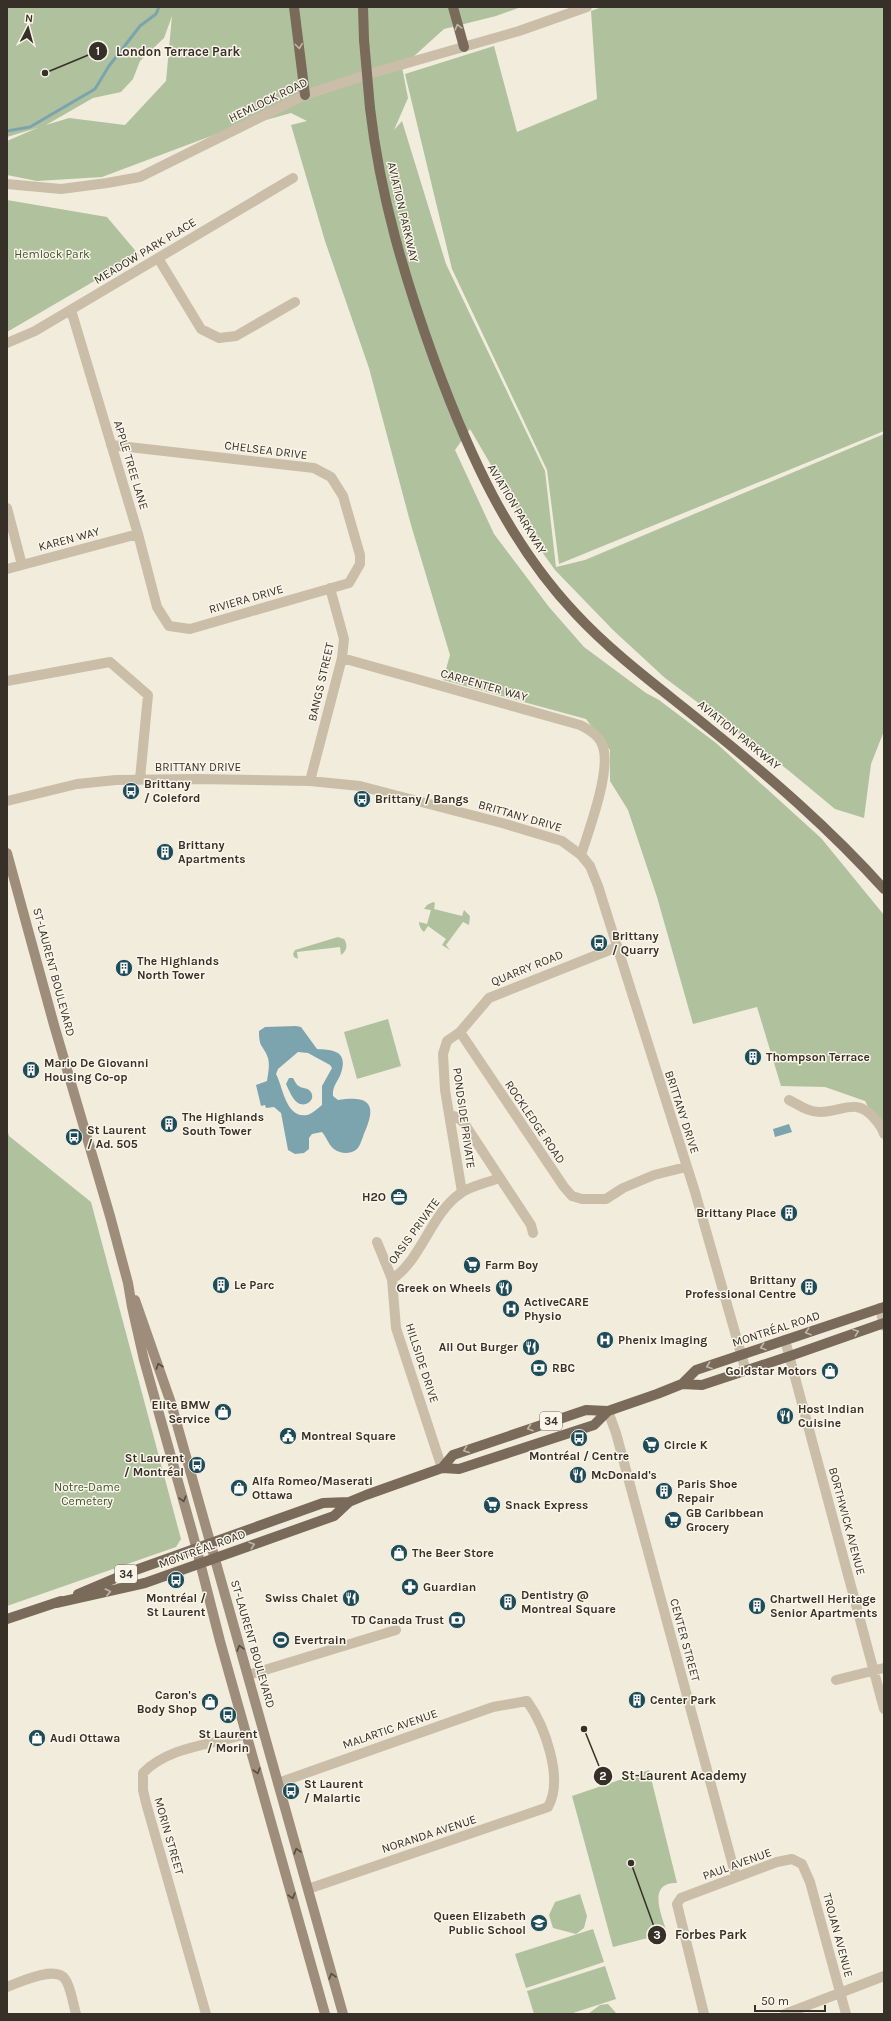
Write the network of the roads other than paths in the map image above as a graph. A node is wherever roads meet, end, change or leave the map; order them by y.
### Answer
1 (294, 7) edge
2 (363, 7) edge
3 (453, 7) edge
4 (587, 7) edge
5 (464, 47) junction
6 (305, 94) junction
7 (293, 178) dead end
8 (7, 184) edge
9 (158, 258) junction
10 (295, 302) dead end
11 (71, 310) junction
12 (7, 342) edge
13 (112, 445) junction
14 (7, 508) edge
15 (138, 534) junction
16 (22, 565) junction
17 (7, 570) edge
18 (330, 588) junction
19 (169, 626) joint
20 (342, 658) junction
21 (7, 681) edge
22 (140, 779) junction
23 (310, 781) junction
24 (7, 801) edge
25 (7, 853) edge
26 (581, 855) junction
27 (884, 889) edge
28 (617, 947) junction
29 (460, 1032) junction
30 (788, 1100) dead end
31 (450, 1115) junction
32 (884, 1134) edge
33 (686, 1167) junction
34 (498, 1178) junction
35 (462, 1192) junction
36 (533, 1233) dead end
37 (377, 1242) dead end
38 (392, 1279) junction
39 (128, 1283) junction
40 (882, 1308) edge
41 (884, 1324) edge
42 (785, 1340) junction
43 (741, 1354) junction
44 (790, 1356) junction
45 (746, 1371) junction
46 (682, 1384) junction
47 (608, 1411) junction
48 (182, 1444) junction
49 (169, 1448) junction
50 (442, 1468) junction
51 (349, 1502) junction
52 (212, 1544) junction
53 (197, 1549) junction
54 (215, 1558) junction
55 (200, 1564) junction
56 (56, 1603) junction
57 (7, 1619) edge
58 (396, 1630) dead end
59 (884, 1668) edge
60 (874, 1670) junction
61 (248, 1675) junction
62 (836, 1680) dead end
63 (884, 1709) edge
64 (246, 1734) junction
65 (278, 1783) junction
66 (553, 1799) joint
67 (802, 1864) joint
68 (736, 1877) junction
69 (308, 1889) junction
70 (884, 1976) edge
71 (7, 1987) edge
72 (841, 1994) junction
73 (76, 2014) edge
74 (206, 2014) edge
75 (325, 2014) edge
76 (342, 2014) edge
77 (704, 2014) edge
78 (785, 2014) edge
79 (846, 2014) edge

1 -> 6 main road
2 - 27 main road, AVIATION PARKWAY, bridge
5 -> 3 main road
4 - 5 street, HEMLOCK ROAD
5 - 6 street, HEMLOCK ROAD
6 - 8 street, HEMLOCK ROAD
7 - 9 street, MEADOW PARK PLACE
9 - 10 street
9 - 11 street, MEADOW PARK PLACE
11 - 12 street, MEADOW PARK PLACE
11 - 13 street, APPLE TREE LANE
13 - 15 street, APPLE TREE LANE
13 - 18 street, CHELSEA DRIVE
14 - 16 street
15 - 16 street, KAREN WAY
15 - 19 street, APPLE TREE LANE
16 - 17 street, KAREN WAY
18 - 19 street, RIVIERA DRIVE
18 - 20 street, BANGS STREET
20 - 23 street, BANGS STREET
20 - 26 street, CARPENTER WAY
21 - 22 street
22 - 23 street, BRITTANY DRIVE
22 - 24 street, BRITTANY DRIVE
23 - 26 street, BRITTANY DRIVE
25 - 39 main road, ST-LAURENT BOULEVARD
26 - 28 street, BRITTANY DRIVE
28 - 29 street, QUARRY ROAD
28 - 33 street, BRITTANY DRIVE
29 - 31 street, PONDSIDE PRIVATE
29 - 33 street, ROCKLEDGE ROAD
30 - 32 street
31 - 34 street
31 - 35 street, PONDSIDE PRIVATE
33 - 43 street, BRITTANY DRIVE
34 - 35 street, OASIS PRIVATE
34 - 36 street
35 - 38 street, OASIS PRIVATE
37 - 38 street, HILLSIDE DRIVE
38 - 50 street, HILLSIDE DRIVE
48 -> 39 main road, ST-LAURENT BOULEVARD
39 - 49 main road, ST-LAURENT BOULEVARD
40 - 41 street
40 -> 42 main road, MONTRÉAL ROAD / 34
44 -> 41 main road, MONTRÉAL ROAD / 34
42 -> 43 main road, MONTRÉAL ROAD / 34
42 - 44 street, BORTHWICK AVENUE
43 - 45 street, BRITTANY DRIVE
43 -> 46 main road, MONTRÉAL ROAD / 34
44 - 45 main road, MONTRÉAL ROAD / 34
44 - 60 street, BORTHWICK AVENUE
45 - 46 main road, MONTRÉAL ROAD / 34
46 - 47 main road, MONTRÉAL ROAD / 34
47 - 50 main road, MONTRÉAL ROAD / 34
47 -> 50 main road, MONTRÉAL ROAD / 34
47 - 68 street, CENTER STREET
48 - 49 main road
48 - 52 main road, ST-LAURENT BOULEVARD
49 -> 53 main road, ST-LAURENT BOULEVARD
50 - 51 main road, MONTRÉAL ROAD / 34
51 - 52 main road, MONTRÉAL ROAD / 34
54 -> 51 main road, MONTRÉAL ROAD / 34
52 - 53 main road, MONTRÉAL ROAD / 34
52 - 54 main road, ST-LAURENT BOULEVARD
53 - 55 main road, ST-LAURENT BOULEVARD
53 - 56 main road, MONTRÉAL ROAD / 34
54 - 55 main road, MONTRÉAL ROAD / 34
61 -> 54 main road, ST-LAURENT BOULEVARD
56 -> 55 main road, MONTRÉAL ROAD / 34
55 - 64 main road, ST-LAURENT BOULEVARD
56 - 57 main road, MONTRÉAL ROAD / 34
58 - 61 street
59 - 60 street
60 - 62 street
60 - 63 street, BORTHWICK AVENUE
61 - 65 main road, ST-LAURENT BOULEVARD
64 - 74 street, MORIN STREET
64 -> 75 main road, ST-LAURENT BOULEVARD
65 - 66 street, MALARTIC AVENUE
69 -> 65 main road, ST-LAURENT BOULEVARD
66 - 69 street, NORANDA AVENUE
67 - 68 street, PAUL AVENUE
67 - 72 street, TROJAN AVENUE
68 - 77 street, PAUL AVENUE
76 -> 69 main road, ST-LAURENT BOULEVARD
70 - 72 street
71 - 73 street
72 - 78 street
72 - 79 street, TROJAN AVENUE

